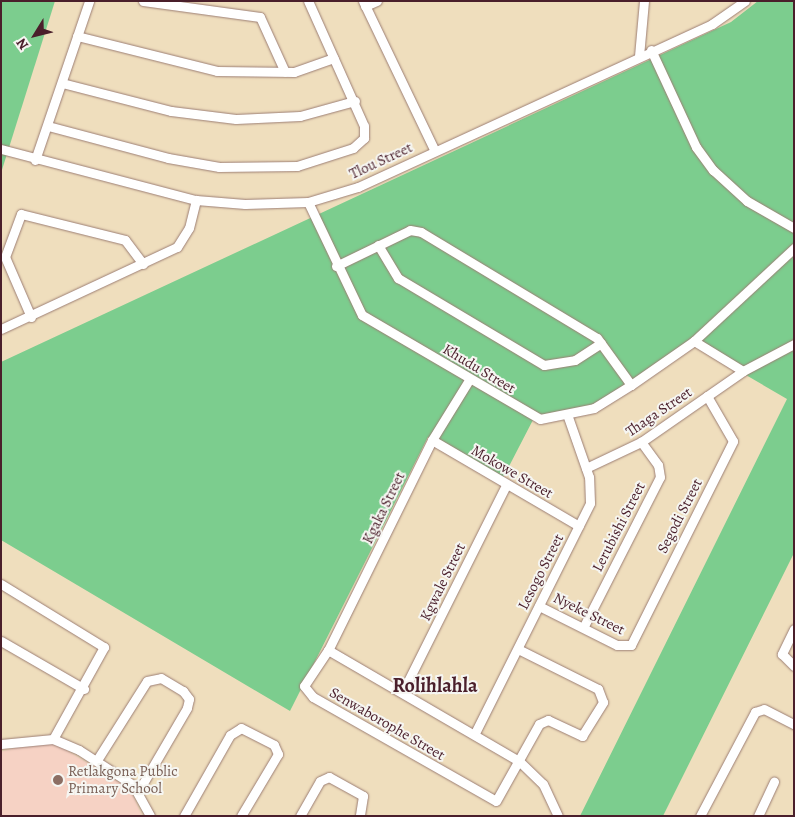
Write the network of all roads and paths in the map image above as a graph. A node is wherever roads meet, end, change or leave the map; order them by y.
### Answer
1 (88, 1) edge
2 (144, 1) edge
3 (308, 1) edge
4 (377, 1) edge
5 (644, 1) edge
6 (744, 1) edge
7 (364, 3) edge
8 (78, 36) junction
9 (651, 50) junction
10 (639, 56) junction
11 (334, 58) junction
12 (285, 72) junction
13 (62, 83) junction
14 (354, 101) junction
15 (48, 126) junction
16 (1, 149) edge
17 (435, 151) junction
18 (35, 160) junction
19 (196, 200) junction
20 (308, 202) junction
21 (794, 228) edge
22 (378, 245) junction
23 (794, 248) edge
24 (143, 264) junction
25 (336, 266) junction
26 (31, 317) junction
27 (1, 329) edge
28 (694, 341) junction
29 (601, 343) junction
30 (794, 344) edge
31 (743, 371) junction
32 (469, 380) junction
33 (631, 385) junction
34 (707, 396) junction
35 (568, 417) junction
36 (432, 440) junction
37 (641, 442) junction
38 (586, 468) junction
39 (506, 485) junction
40 (579, 526) junction
41 (1, 584) edge
42 (539, 606) junction
43 (584, 626) junction
44 (794, 629) edge
45 (1, 641) edge
46 (626, 648) joint
47 (518, 649) junction
48 (328, 650) junction
49 (794, 666) edge
50 (84, 689) junction
51 (403, 690) junction
52 (794, 724) edge
53 (475, 733) junction
54 (53, 739) junction
55 (1, 744) edge
56 (97, 760) junction
57 (519, 761) junction
58 (774, 782) dead end
59 (139, 790) junction
60 (150, 816) edge
61 (184, 816) edge
62 (241, 816) edge
63 (300, 816) edge
64 (360, 816) edge
65 (558, 816) edge
66 (700, 816) edge
67 (758, 816) edge

1 - 8 street
2 - 12 street
3 - 11 street
4 - 7 street
5 - 10 street
6 - 9 street, Tlou Street
7 - 17 street
8 - 12 street
8 - 13 street
9 - 10 street, Tlou Street
9 - 21 street
10 - 17 street, Tlou Street
11 - 12 street
11 - 14 street
13 - 14 street
13 - 15 street
14 - 15 street
15 - 18 street
16 - 18 street, Tlou Street
17 - 20 street, Tlou Street
18 - 19 street, Tlou Street
19 - 20 street, Tlou Street
19 - 24 street
20 - 25 street, Khudu Street
22 - 25 street
22 - 29 street
22 - 29 street
23 - 28 street, Khudu Street
24 - 26 street
24 - 26 street
25 - 32 street, Khudu Street
26 - 27 street
28 - 31 street
28 - 33 street, Khudu Street
29 - 33 street
30 - 31 street, Thaga Street
31 - 34 street, Thaga Street
32 - 35 street, Khudu Street
32 - 36 street, Kgaka Street
33 - 35 street, Khudu Street
34 - 37 street, Thaga Street
34 - 46 street, Segodi Street
35 - 38 street, Lesogo Street
36 - 39 street, Mokowe Street
36 - 48 street, Kgaka Street
37 - 38 street, Thaga Street
37 - 43 street, Lerubishi Street
38 - 40 street, Lesogo Street
39 - 40 street, Mokowe Street
39 - 51 street, Kgwale Street
40 - 42 street, Lesogo Street
41 - 50 street
42 - 43 street, Nyeke Street
42 - 47 street, Lesogo Street
43 - 46 street, Nyeke Street
44 - 49 street
45 - 50 street
47 - 53 street, Lesogo Street
47 - 57 street
48 - 51 street
48 - 57 street, Senwaborophe Street
50 - 54 street
51 - 53 street
52 - 66 street
53 - 57 street
54 - 55 street
54 - 56 street
56 - 59 street
56 - 59 street
57 - 65 street
58 - 67 street
59 - 60 street
61 - 62 street
63 - 64 street

